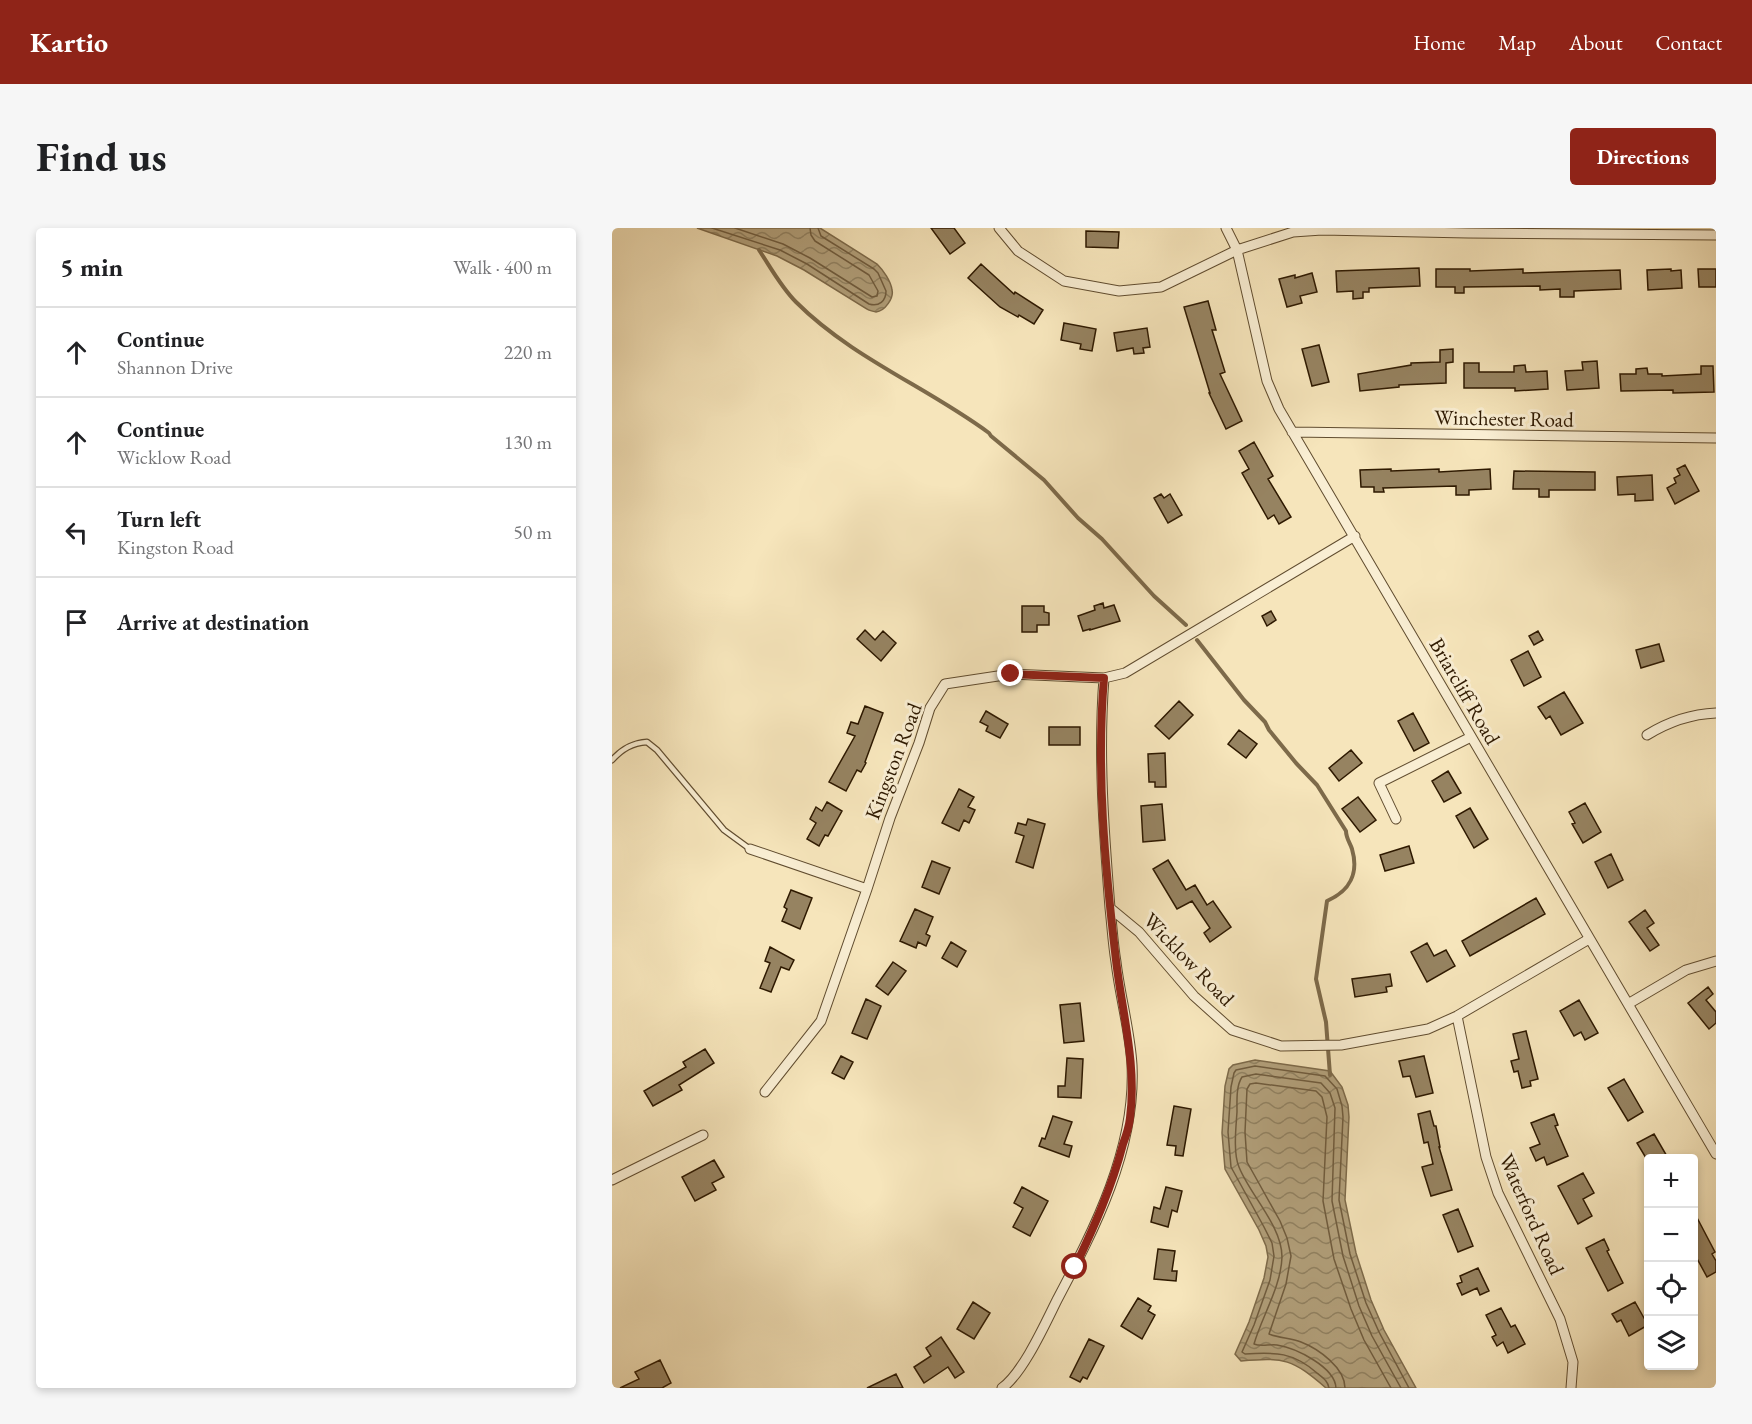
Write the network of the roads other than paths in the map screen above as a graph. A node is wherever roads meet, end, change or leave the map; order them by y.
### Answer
1 (999, 228) edge
2 (1226, 228) edge
3 (1667, 232) edge
4 (1716, 235) edge
5 (1237, 250) junction
6 (1292, 432) junction
7 (1716, 438) edge
8 (1355, 536) junction
9 (1104, 678) junction
10 (1716, 713) edge
11 (1647, 735) dead end
12 (1471, 737) junction
13 (612, 760) edge
14 (1396, 819) dead end
15 (750, 849) joint
16 (867, 889) junction
17 (1110, 908) junction
18 (1589, 939) junction
19 (1716, 961) edge
20 (1628, 1004) junction
21 (1457, 1016) junction
22 (765, 1092) dead end
23 (703, 1135) dead end
24 (1716, 1154) edge
25 (612, 1180) edge
26 (1002, 1388) edge
27 (1571, 1388) edge

1 - 5 street
2 - 5 street, Briarcliff Road
3 - 4 street
3 - 5 street
5 - 6 street, Briarcliff Road
6 - 7 street, Winchester Road
6 - 8 street, Briarcliff Road
8 - 9 street, Kingston Road
8 - 12 street, Briarcliff Road
9 - 16 street, Kingston Road
9 - 17 street
10 - 11 street
12 - 14 street
12 - 18 street, Briarcliff Road
13 - 15 lane
15 - 16 street
16 - 22 street, Kingston Road
17 - 21 street, Wicklow Road
17 - 26 street
18 - 20 street, Briarcliff Road
18 - 21 street, Wicklow Road
19 - 20 street
20 - 24 street, Briarcliff Road
21 - 27 street, Waterford Road
23 - 25 street

